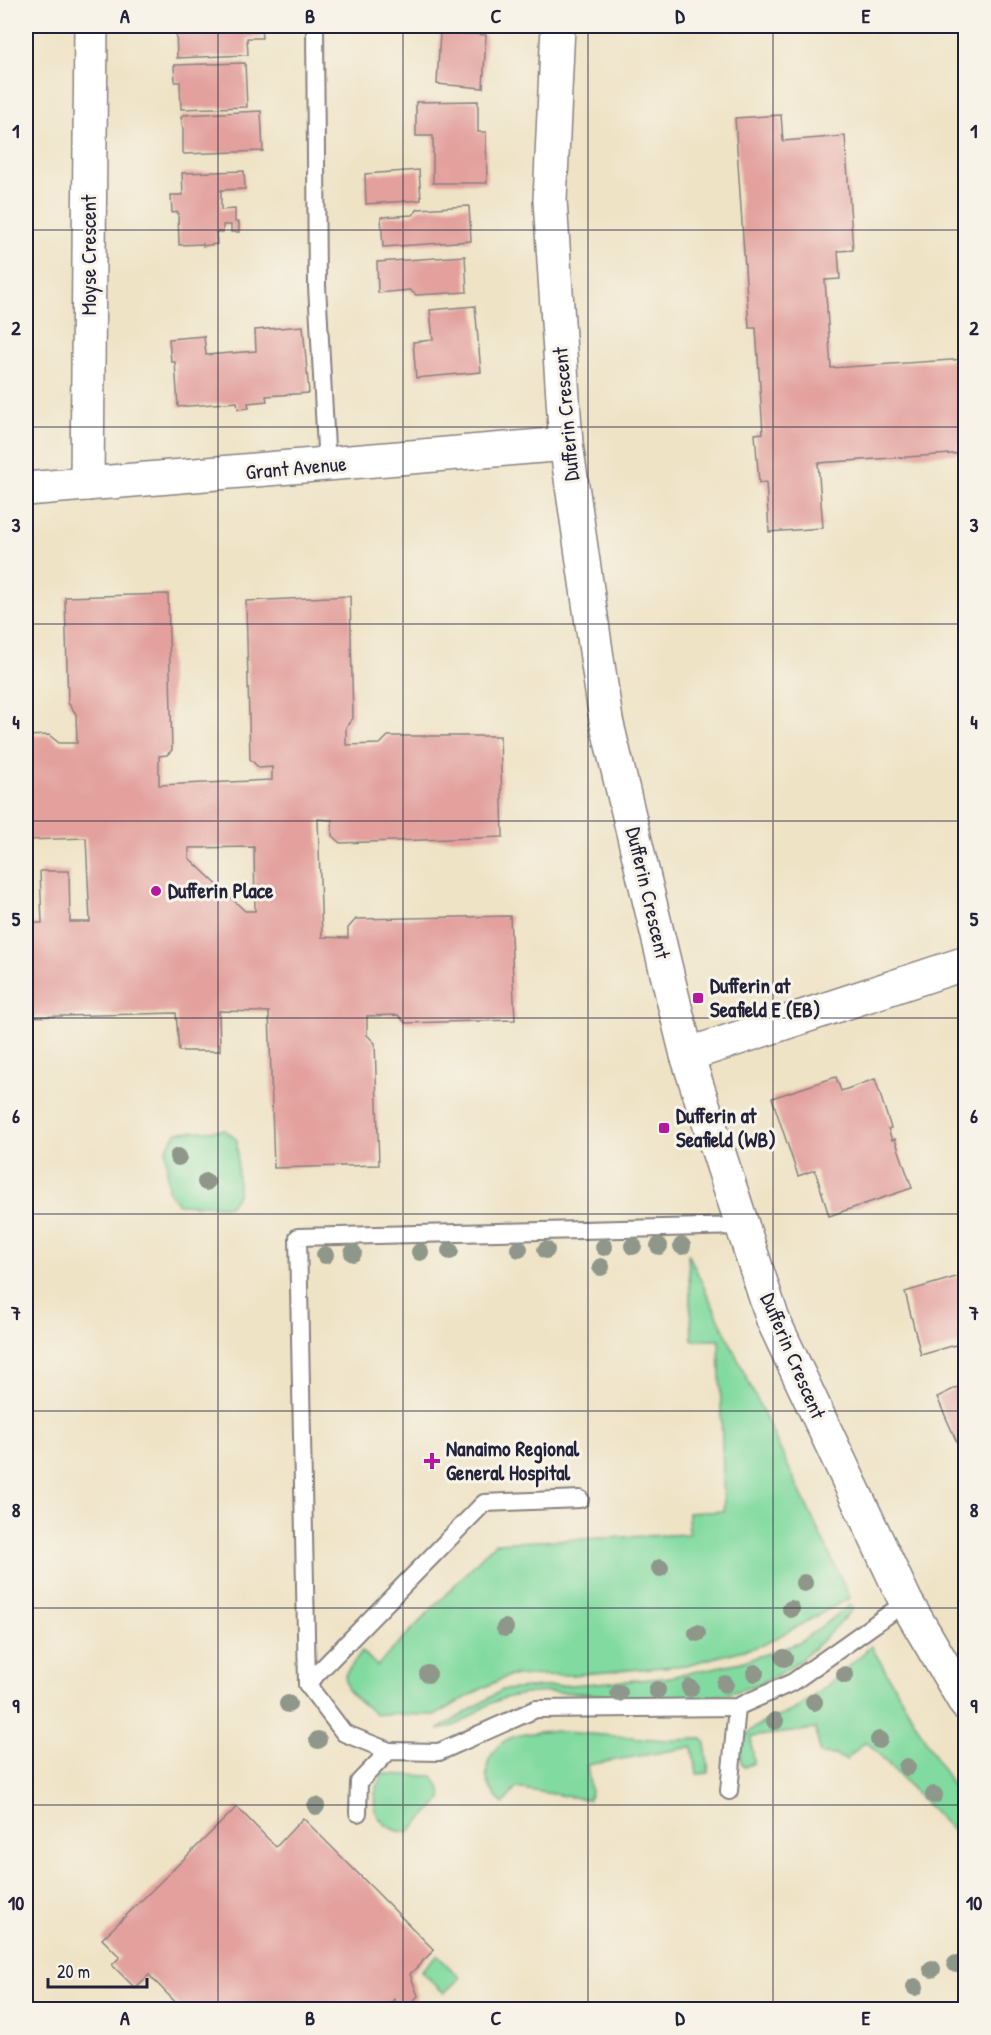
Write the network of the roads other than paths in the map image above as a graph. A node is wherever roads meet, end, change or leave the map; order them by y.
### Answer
1 (91, 26) edge
2 (315, 26) edge
3 (558, 26) edge
4 (566, 444) junction
5 (327, 466) junction
6 (87, 484) junction
7 (26, 489) edge
8 (966, 963) edge
9 (687, 1055) junction
10 (742, 1226) junction
11 (580, 1499) dead end
12 (906, 1602) junction
13 (307, 1684) junction
14 (966, 1704) edge
15 (737, 1707) junction
16 (388, 1751) junction
17 (729, 1791) dead end
18 (358, 1813) dead end

1 - 6 street, Moyse Crescent
2 - 5 lane
3 - 4 street, Dufferin Crescent
4 - 5 street, Grant Avenue
4 - 9 street, Dufferin Crescent
5 - 6 street, Grant Avenue
6 - 7 street, Grant Avenue
8 - 9 street
9 - 10 street, Dufferin Crescent
10 - 12 street, Dufferin Crescent
10 - 13 lane
11 - 13 lane
12 - 14 street, Dufferin Crescent
12 - 15 lane
13 - 16 lane
15 - 16 lane
15 - 17 lane
16 - 18 lane

